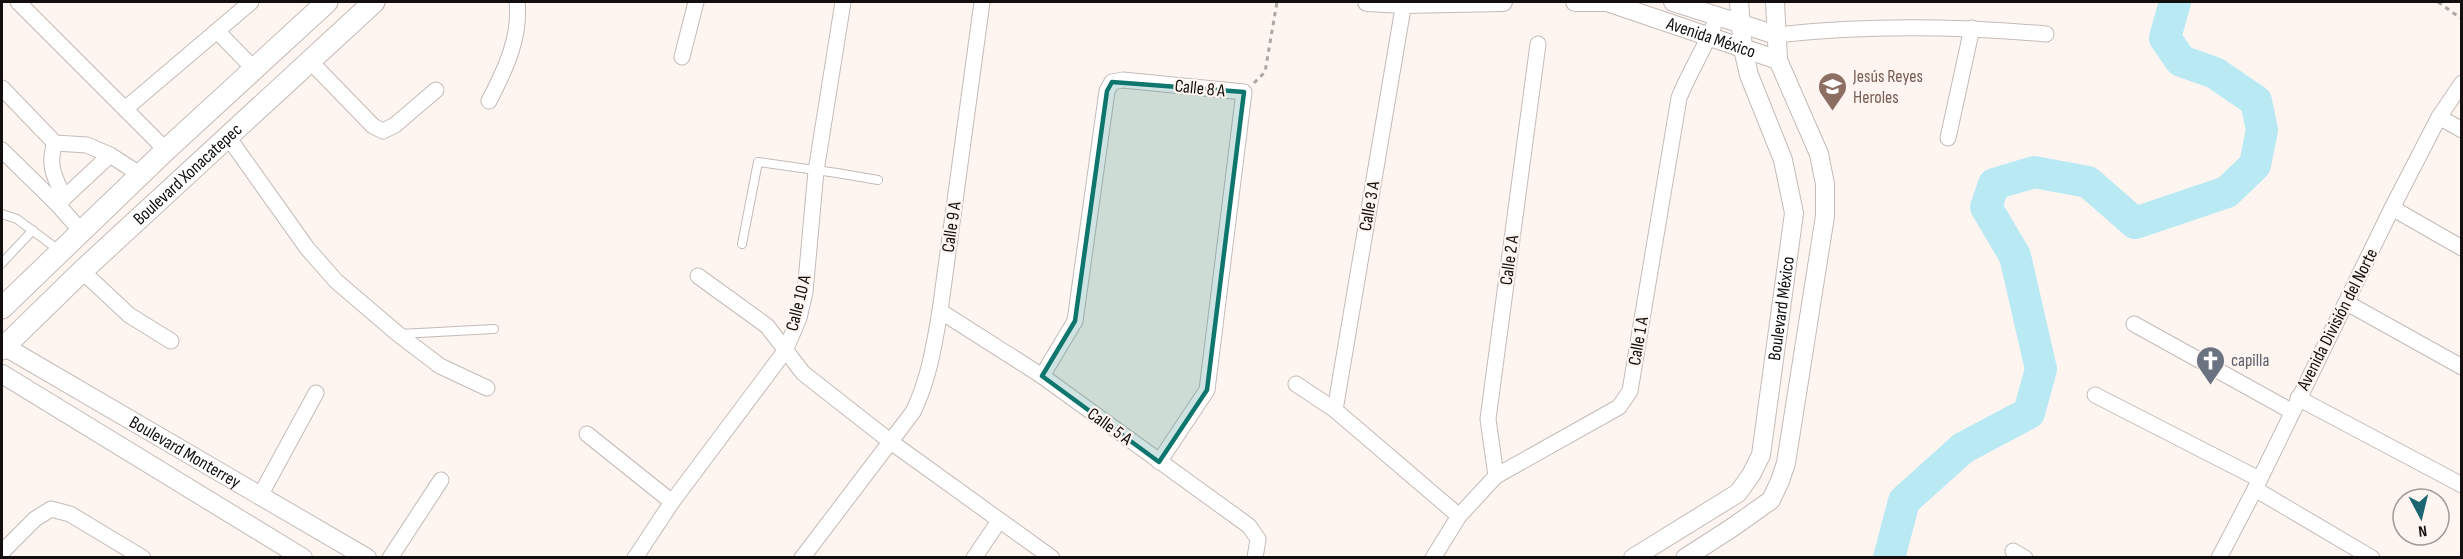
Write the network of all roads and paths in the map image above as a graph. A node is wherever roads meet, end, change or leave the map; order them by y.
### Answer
1 (18, 2) edge
2 (251, 2) edge
3 (327, 2) edge
4 (374, 2) edge
5 (517, 2) edge
6 (696, 2) edge
7 (843, 2) edge
8 (982, 2) edge
9 (1276, 2) edge
10 (1367, 2) edge
11 (1503, 2) edge
12 (1575, 2) edge
13 (1673, 2) edge
14 (1739, 2) edge
15 (1775, 2) edge
16 (2438, 2) edge
17 (1403, 3) edge
18 (1717, 16) junction
19 (2462, 19) edge
20 (1740, 23) junction
21 (1972, 28) junction
22 (217, 31) junction
23 (2046, 34) dead end
24 (1776, 35) junction
25 (1709, 38) junction
26 (1538, 44) dead end
27 (1743, 49) junction
28 (682, 57) dead end
29 (309, 60) junction
30 (1779, 60) junction
31 (254, 69) junction
32 (2462, 83) edge
33 (2, 88) edge
34 (436, 90) dead end
35 (1244, 92) junction
36 (489, 101) dead end
37 (125, 109) junction
38 (2439, 117) junction
39 (2462, 130) edge
40 (228, 137) junction
41 (1948, 138) dead end
42 (55, 143) junction
43 (2, 150) edge
44 (166, 150) junction
45 (110, 156) junction
46 (816, 171) junction
47 (141, 175) junction
48 (878, 180) dead end
49 (61, 202) junction
50 (2392, 208) junction
51 (2, 214) edge
52 (33, 230) junction
53 (82, 232) junction
54 (742, 244) dead end
55 (2462, 248) edge
56 (62, 251) junction
57 (2, 263) edge
58 (82, 271) junction
59 (698, 276) dead end
60 (2347, 303) junction
61 (2, 308) edge
62 (940, 311) junction
63 (2134, 324) dead end
64 (495, 329) dead end
65 (398, 334) junction
66 (171, 341) dead end
67 (2, 347) edge
68 (785, 351) junction
69 (2462, 367) edge
70 (2, 374) edge
71 (1042, 376) junction
72 (1296, 384) dead end
73 (487, 388) dead end
74 (316, 393) dead end
75 (2095, 395) dead end
76 (2295, 405) junction
77 (1335, 410) junction
78 (587, 434) dead end
79 (891, 442) junction
80 (1159, 462) junction
81 (1496, 476) junction
82 (441, 480) dead end
83 (2257, 484) junction
84 (2462, 485) edge
85 (260, 496) junction
86 (672, 502) junction
87 (1459, 516) junction
88 (999, 521) junction
89 (2, 552) edge
90 (143, 558) edge
91 (303, 558) edge
92 (367, 558) edge
93 (390, 558) edge
94 (635, 558) edge
95 (802, 558) edge
96 (974, 558) edge
97 (1052, 558) edge
98 (1255, 558) edge
99 (1433, 558) edge
100 (1633, 558) edge
101 (1685, 558) edge
102 (2219, 558) edge
103 (2372, 558) edge

1 - 37 street
2 - 22 street
3 - 31 main road, Boulevard Xonacatepec
4 - 29 main road, Boulevard Xonacatepec
5 - 36 street
6 - 28 street
7 - 46 street, Calle 10 A
8 - 62 street, Calle 9 A
9 - 35 path
10 - 17 street
11 - 17 street
12 - 25 street, Avenida México
13 - 18 street, Avenida México
14 - 20 street, Boulevard México
15 - 24 street, Boulevard México
16 - 19 path
17 - 77 street, Calle 3 A
18 - 20 street, Avenida México
18 - 25 street, Calle 1 A
20 - 24 street, Avenida México
20 - 27 street, Boulevard México
21 - 23 street
21 - 24 street
21 - 41 street
22 - 31 street
22 - 37 street
24 - 30 street, Boulevard México
25 - 27 street, Avenida México
25 - 81 street, Calle 1 A
26 - 81 street, Calle 2 A
27 - 30 street, Avenida México
27 - 100 street, Boulevard México
29 - 34 street
29 - 40 main road, Boulevard Xonacatepec
30 - 101 street, Boulevard México
31 - 44 main road, Boulevard Xonacatepec
32 - 38 street, Avenida División del Norte
33 - 42 street
35 - 71 street, Calle 8 A
35 - 80 street, Calle 8 A
37 - 44 street
38 - 39 street
38 - 50 street, Avenida División del Norte
40 - 58 main road, Boulevard Xonacatepec
40 - 65 street
42 - 45 street
42 - 49 street
43 - 49 street
44 - 47 main road, Boulevard Xonacatepec
45 - 47 street
45 - 49 street
46 - 48 lane
46 - 54 lane
46 - 68 street, Calle 10 A
47 - 53 main road, Boulevard Xonacatepec
49 - 53 street
50 - 55 street
50 - 60 street, Avenida División del Norte
51 - 52 lane
52 - 56 lane
52 - 57 lane
53 - 56 main road, Boulevard Xonacatepec
56 - 61 main road, Boulevard Xonacatepec
58 - 66 street
58 - 67 main road, Boulevard Xonacatepec
59 - 68 street
60 - 69 street
60 - 76 street, Avenida División del Norte
62 - 71 street, Calle 5 A
62 - 79 street, Calle 9 A
63 - 76 street
64 - 65 lane
65 - 73 street
67 - 85 street, Boulevard Monterrey
68 - 79 street
68 - 86 street, Calle 10 A
70 - 91 street, Boulevard Monterrey
71 - 80 street, Calle 5 A
72 - 77 street
74 - 85 street
75 - 83 street
76 - 83 street, Avenida División del Norte
76 - 84 street
77 - 87 street
78 - 86 street
79 - 88 street
79 - 95 street, Calle 9 A
80 - 98 street, Calle 5 A
81 - 87 street, Calle 1 A
82 - 93 street
83 - 102 street, Avenida División del Norte
83 - 103 street
85 - 92 street, Boulevard Monterrey
86 - 94 street, Calle 10 A
87 - 99 street, Calle 1 A
88 - 96 street
88 - 97 street
89 - 90 street

